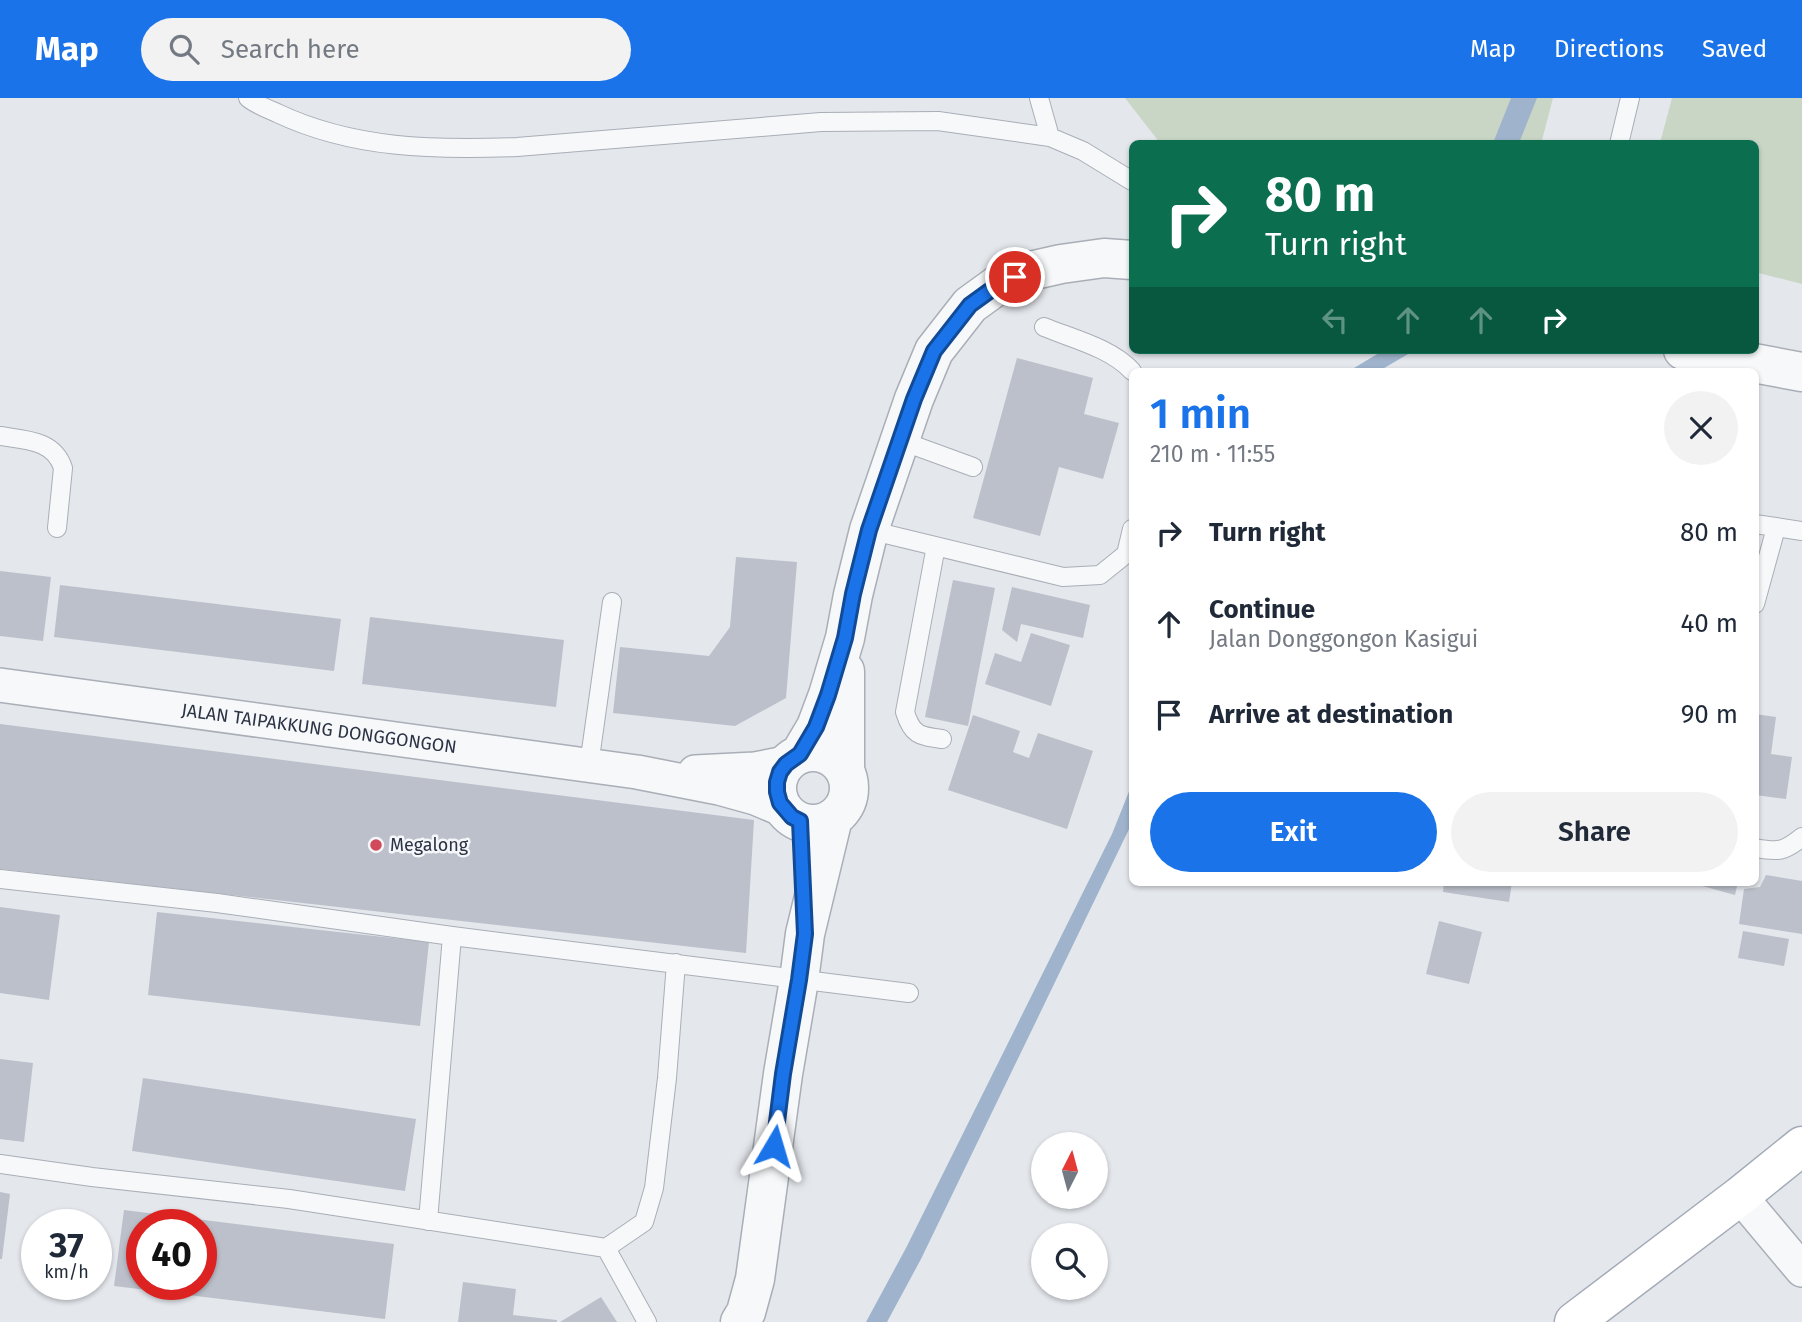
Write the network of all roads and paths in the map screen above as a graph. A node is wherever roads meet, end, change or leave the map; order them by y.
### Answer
1 (248, 98) edge
2 (1039, 98) edge
3 (1629, 98) edge
4 (1050, 136) junction
5 (1620, 140) edge
6 (1129, 179) edge
7 (1129, 260) edge
8 (1044, 327) dead end
9 (1705, 354) edge
10 (1129, 368) edge
11 (1802, 372) edge
12 (0, 436) edge
13 (899, 440) junction
14 (973, 467) dead end
15 (1759, 525) edge
16 (57, 528) dead end
17 (1776, 528) junction
18 (869, 530) junction
19 (1802, 531) edge
20 (1129, 542) edge
21 (936, 547) junction
22 (1759, 590) edge
23 (612, 602) dead end
24 (845, 638) junction
25 (0, 685) edge
26 (942, 739) dead end
27 (793, 759) junction
28 (589, 765) junction
29 (845, 771) junction
30 (637, 772) junction
31 (806, 817) junction
32 (1802, 837) edge
33 (1759, 849) edge
34 (0, 879) edge
35 (452, 936) junction
36 (676, 963) junction
37 (799, 980) junction
38 (909, 993) dead end
39 (1802, 1146) edge
40 (0, 1164) edge
41 (1740, 1196) junction
42 (428, 1220) junction
43 (607, 1248) junction
44 (1802, 1270) edge
45 (647, 1322) edge
46 (740, 1322) edge
47 (1574, 1322) edge

1 - 4 lane
2 - 4 lane
3 - 5 lane
4 - 6 lane
7 - 13 street
8 - 10 lane
9 - 11 street
12 - 16 lane
13 - 14 lane
13 - 18 street
15 - 17 lane
17 - 19 lane
17 - 22 lane
18 - 21 lane
18 - 24 street
20 - 21 lane
21 - 26 lane
23 - 28 lane
24 - 27 street
24 - 29 street
25 - 28 street, JALAN TAIPAKKUNG DONGGONGON
27 - 29 street
27 - 30 street, JALAN TAIPAKKUNG DONGGONGON
27 - 31 street
28 - 30 street, JALAN TAIPAKKUNG DONGGONGON
29 - 31 street
30 - 31 street, JALAN TAIPAKKUNG DONGGONGON
31 - 37 street
32 - 33 lane
34 - 35 lane
35 - 36 lane
35 - 42 lane
36 - 37 lane
36 - 43 lane
37 - 38 lane
37 - 46 street
39 - 41 main road
40 - 42 lane
41 - 44 street
41 - 47 main road
42 - 43 lane
43 - 45 lane

